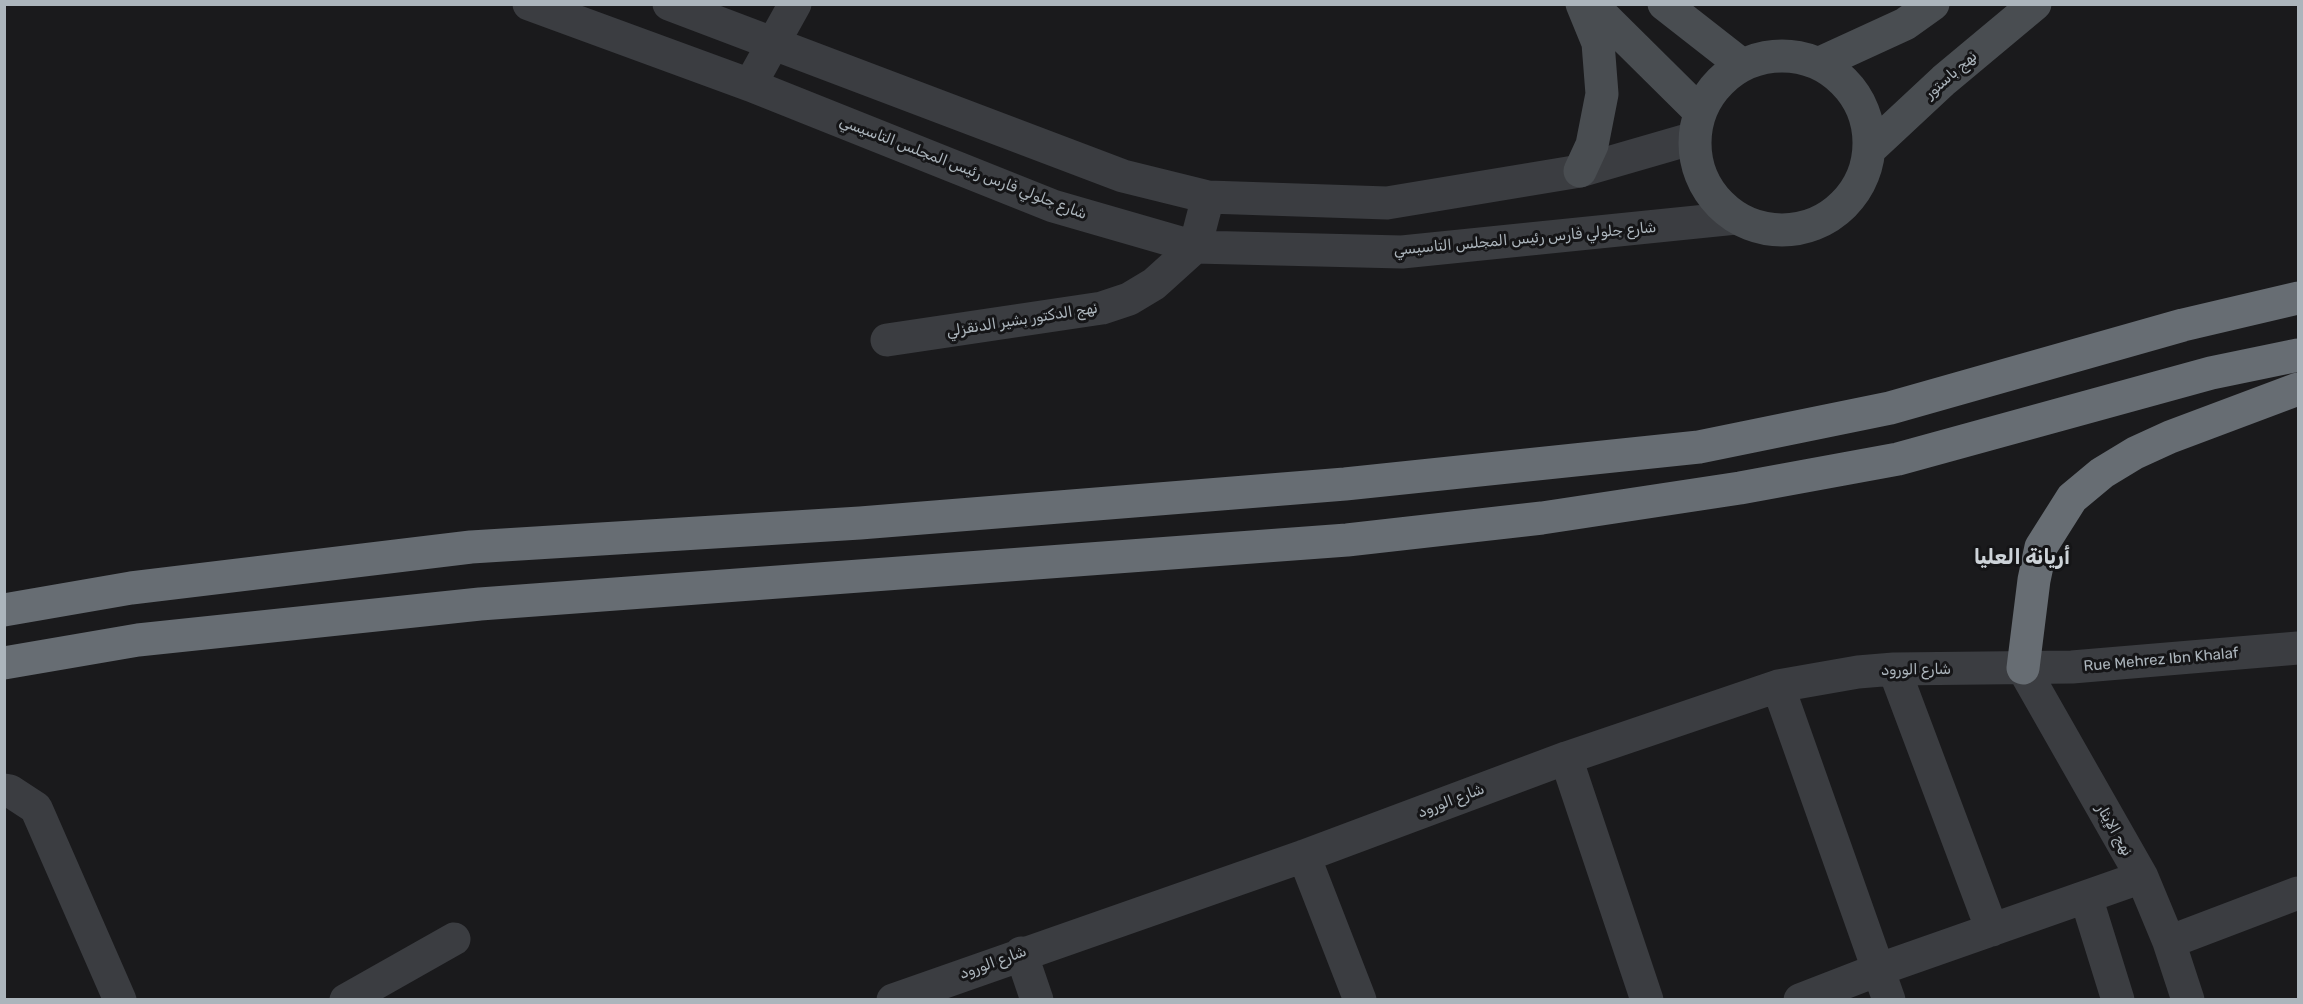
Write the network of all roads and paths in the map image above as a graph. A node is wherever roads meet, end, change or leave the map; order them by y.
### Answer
1 (529, 4) edge
2 (669, 4) edge
3 (795, 4) edge
4 (1582, 4) edge
5 (1591, 4) edge
6 (1664, 4) edge
7 (1933, 4) edge
8 (2035, 4) edge
9 (773, 42) junction
10 (1820, 63) junction
11 (1742, 65) junction
12 (750, 86) junction
13 (1696, 125) junction
14 (1870, 149) junction
15 (1580, 171) junction
16 (1208, 197) junction
17 (1736, 218) junction
18 (1195, 247) junction
19 (2298, 276) edge
20 (2298, 298) edge
21 (2183, 325) junction
22 (887, 340) dead end
23 (2298, 355) edge
24 (2298, 389) edge
25 (4, 610) edge
26 (2298, 648) edge
27 (4, 663) edge
28 (2023, 668) junction
29 (1894, 669) junction
30 (1778, 686) junction
31 (1566, 758) junction
32 (4, 790) edge
33 (1304, 856) junction
34 (2142, 877) junction
35 (2298, 893) edge
36 (2086, 897) junction
37 (1992, 930) junction
38 (454, 939) dead end
39 (2169, 942) junction
40 (1021, 954) junction
41 (1880, 969) junction
42 (111, 997) edge
43 (346, 999) edge
44 (893, 999) edge
45 (1037, 999) edge
46 (1360, 999) edge
47 (1647, 999) edge
48 (1800, 999) edge
49 (1889, 999) edge
50 (2118, 999) edge
51 (2188, 999) edge

1 - 12 street, شارع جلولي فارس رئيس المجلس التاسيسي
2 - 9 street
3 - 9 street
4 - 15 main road
5 - 13 main road
6 - 11 main road
7 - 10 main road
8 - 14 main road, نهج باستور
9 - 12 street
9 - 16 street
10 - 11 main road
10 - 14 main road
11 - 13 main road
12 - 18 street, شارع جلولي فارس رئيس المجلس التاسيسي
13 - 15 street
13 - 17 main road
14 - 17 main road
15 - 16 street
16 - 18 street
17 - 18 street, شارع جلولي فارس رئيس المجلس التاسيسي
18 - 22 street, نهج الدكتور بشير الدنقزلي
19 - 21 highway
20 - 21 highway
21 - 25 highway
23 - 27 highway
24 - 28 highway
26 - 28 street, Rue Mehrez Ibn Khalaf
28 - 29 street, شارع الورود
28 - 34 street, نهج الإيثار
29 - 30 street, شارع الورود
29 - 37 street
30 - 31 street, شارع الورود
30 - 41 street
31 - 33 street, شارع الورود
31 - 47 street
32 - 42 street
33 - 40 street, شارع الورود
33 - 46 street
34 - 36 street
34 - 39 street, نهج الإيثار
35 - 39 street
36 - 37 street
36 - 50 street
37 - 41 street
38 - 43 street
39 - 51 street, نهج الإيثار
40 - 44 street, شارع الورود
40 - 45 street
41 - 48 street
41 - 49 street

